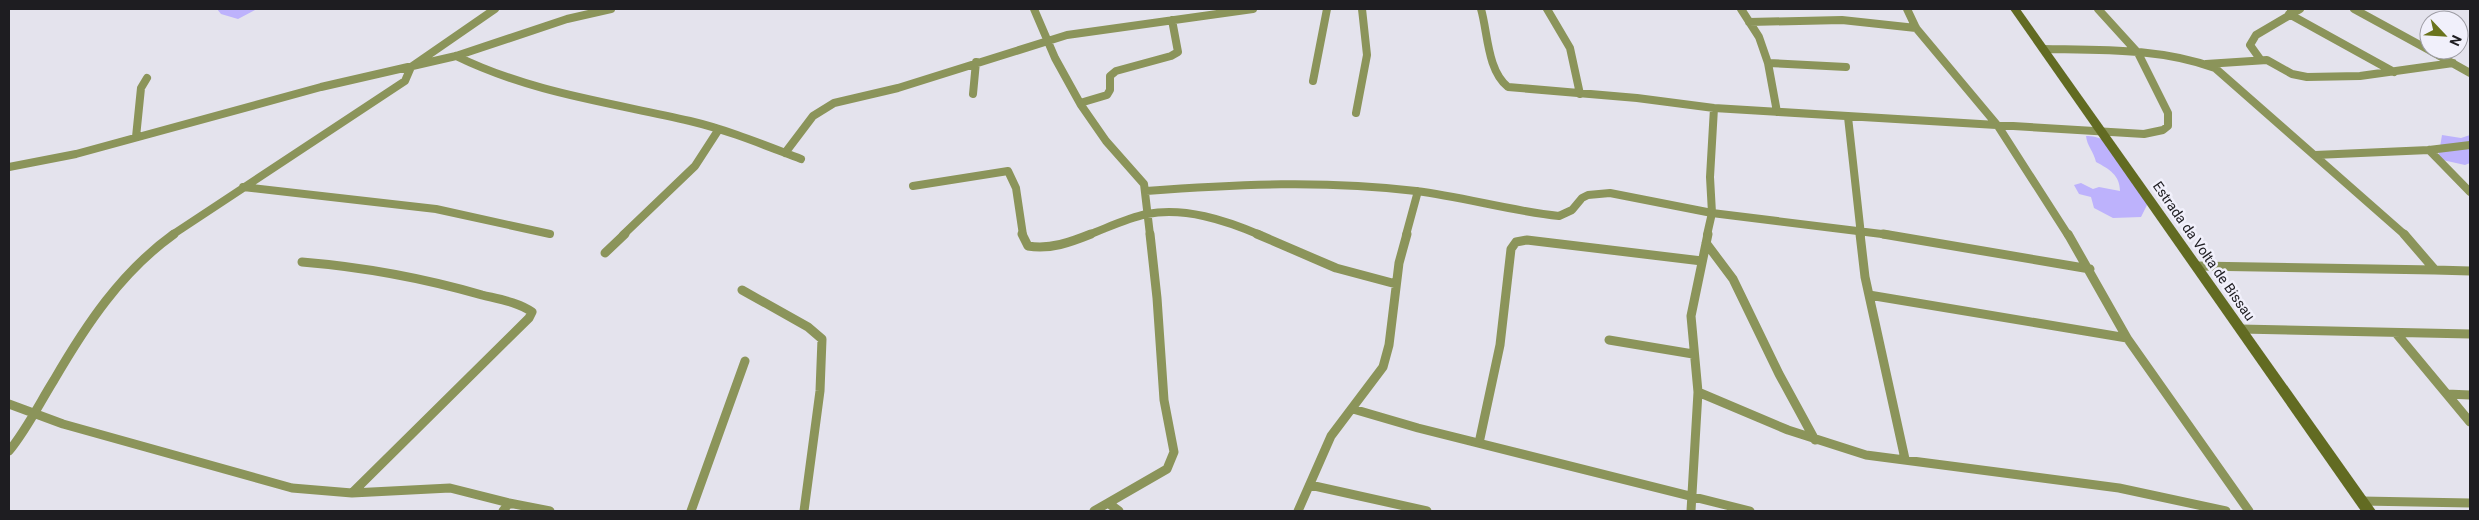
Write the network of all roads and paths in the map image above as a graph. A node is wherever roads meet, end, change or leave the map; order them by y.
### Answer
1 (495, 9) edge
2 (611, 9) edge
3 (1034, 9) edge
4 (1253, 9) edge
5 (1327, 9) edge
6 (1362, 9) edge
7 (1481, 9) edge
8 (1547, 9) edge
9 (1741, 9) edge
10 (1907, 9) edge
11 (2015, 9) edge
12 (2098, 9) edge
13 (2300, 9) edge
14 (2354, 9) edge
15 (2289, 14) junction
16 (1172, 20) junction
17 (1749, 22) junction
18 (1916, 28) junction
19 (1046, 41) junction
20 (2419, 45) edge
21 (2044, 49) junction
22 (2138, 53) junction
23 (456, 56) junction
24 (2260, 59) junction
25 (2447, 60) edge
26 (976, 62) junction
27 (1768, 62) junction
28 (2453, 63) junction
29 (2205, 64) junction
30 (410, 67) junction
31 (1846, 67) dead end
32 (2394, 72) junction
33 (2469, 72) edge
34 (147, 78) dead end
35 (1313, 81) dead end
36 (974, 94) dead end
37 (1580, 94) junction
38 (1080, 103) junction
39 (1714, 108) junction
40 (1356, 112) dead end
41 (1777, 112) junction
42 (1848, 117) junction
43 (1998, 126) junction
44 (719, 130) junction
45 (2103, 132) junction
46 (136, 137) junction
47 (2470, 145) edge
48 (2429, 150) junction
49 (785, 153) junction
50 (2315, 155) junction
51 (801, 159) dead end
52 (9, 167) edge
53 (913, 186) dead end
54 (243, 187) junction
55 (1146, 191) junction
56 (1418, 191) junction
57 (2470, 192) edge
58 (1712, 213) junction
59 (1146, 214) junction
60 (1860, 230) junction
61 (550, 234) dead end
62 (1706, 243) junction
63 (605, 253) dead end
64 (1702, 261) junction
65 (302, 262) dead end
66 (2196, 266) junction
67 (2090, 269) junction
68 (2435, 270) junction
69 (2470, 270) edge
70 (1396, 284) junction
71 (742, 290) dead end
72 (1869, 295) junction
73 (2240, 329) junction
74 (2396, 333) junction
75 (2470, 334) edge
76 (2127, 338) junction
77 (1609, 340) dead end
78 (1693, 354) junction
79 (745, 361) dead end
80 (1698, 392) junction
81 (2447, 394) junction
82 (2470, 395) edge
83 (9, 404) edge
84 (1353, 409) junction
85 (36, 414) junction
86 (2470, 422) edge
87 (1815, 440) junction
88 (1479, 442) junction
89 (9, 451) edge
90 (1905, 458) junction
91 (1310, 485) junction
92 (352, 493) junction
93 (1692, 498) junction
94 (1108, 502) junction
95 (2470, 502) edge
96 (2366, 506) edge
97 (506, 507) edge
98 (550, 511) edge
99 (691, 511) edge
100 (804, 511) edge
101 (1094, 511) edge
102 (1119, 511) edge
103 (1298, 511) edge
104 (1427, 511) edge
105 (1690, 511) edge
106 (1750, 511) edge
107 (2226, 511) edge
108 (2248, 511) edge

1 - 30 street
2 - 23 street
3 - 19 street
4 - 16 street
5 - 35 street
6 - 40 street
7 - 37 street
8 - 37 street
9 - 17 street
10 - 18 street
11 - 21 main road, Estrada da Volta de Bissau
12 - 22 street
13 - 15 street
14 - 20 street
15 - 24 street
15 - 32 street
16 - 19 street
16 - 38 street
17 - 18 street
17 - 27 street
18 - 43 street
19 - 26 street
19 - 38 street
21 - 22 street
21 - 45 main road, Estrada da Volta de Bissau
22 - 29 street
22 - 45 street
23 - 30 street
23 - 44 street
24 - 29 street
24 - 32 street
25 - 28 street
26 - 36 street
26 - 49 street
27 - 31 street
27 - 41 street
28 - 32 street
28 - 33 street
29 - 50 street
30 - 46 street
30 - 54 street
34 - 46 street
37 - 39 street
38 - 55 street
39 - 41 street
39 - 58 street
41 - 42 street
42 - 43 street
42 - 60 street
43 - 45 street
43 - 67 street
44 - 49 street
44 - 63 street
45 - 66 main road, Estrada da Volta de Bissau
46 - 52 street
47 - 48 street
48 - 50 street
48 - 57 street
49 - 51 street
50 - 68 street
53 - 59 street
54 - 61 street
54 - 85 street
55 - 56 street
55 - 59 street
56 - 58 street
56 - 70 street
58 - 60 street
58 - 62 street
59 - 70 street
59 - 94 street
60 - 67 street
60 - 72 street
62 - 64 street
62 - 87 street
64 - 78 street
64 - 88 street
65 - 92 street
66 - 68 street
66 - 73 main road, Estrada da Volta de Bissau
67 - 76 street
68 - 69 street
70 - 84 street
71 - 100 street
72 - 76 street
72 - 90 street
73 - 74 street
73 - 96 main road, Estrada da Volta de Bissau
74 - 75 street
74 - 81 street
76 - 108 street
77 - 78 street
78 - 80 street
79 - 99 street
80 - 87 street
80 - 93 street
81 - 82 street
81 - 86 street
83 - 85 street
84 - 88 street
84 - 91 street
85 - 89 street
85 - 92 street
87 - 90 street
88 - 93 street
90 - 107 street
91 - 103 street
91 - 104 street
92 - 97 street
93 - 105 street
93 - 106 street
94 - 101 street
94 - 102 street
95 - 96 street
97 - 98 street

